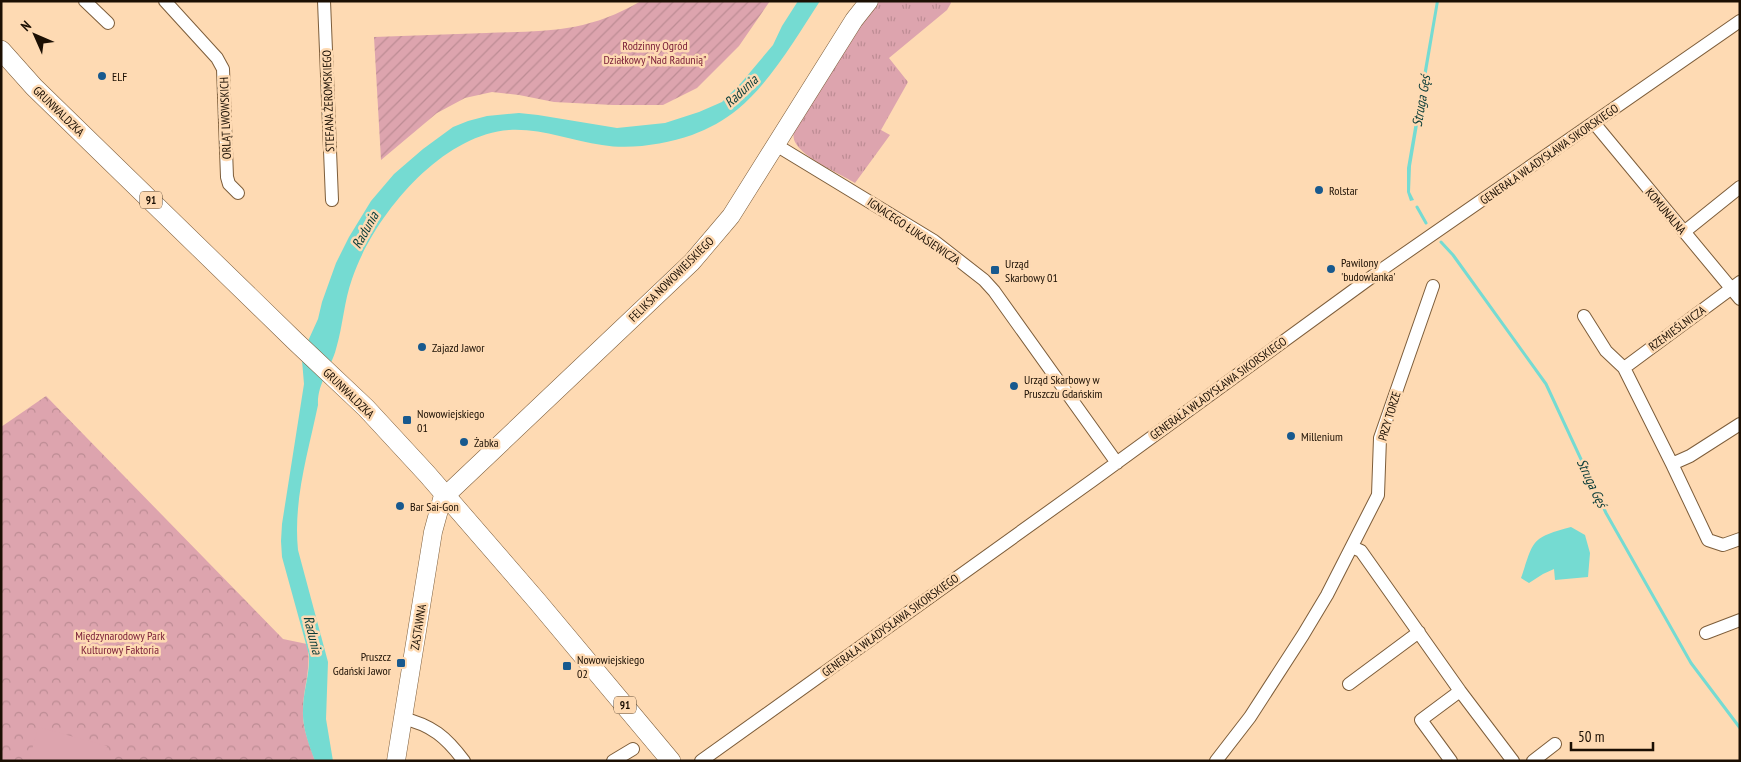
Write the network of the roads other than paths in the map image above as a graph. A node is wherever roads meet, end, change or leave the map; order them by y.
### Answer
1 (85, 1) edge
2 (165, 1) edge
3 (324, 1) edge
4 (869, 1) edge
5 (1740, 21) edge
6 (108, 23) dead end
7 (1, 50) edge
8 (1594, 122) junction
9 (776, 145) junction
10 (1740, 187) edge
11 (238, 193) dead end
12 (332, 200) dead end
13 (1684, 232) junction
14 (1736, 285) edge
15 (1432, 286) dead end
16 (1740, 299) edge
17 (1584, 316) dead end
18 (1624, 368) junction
19 (1740, 424) edge
20 (1117, 462) junction
21 (1672, 464) junction
22 (446, 495) junction
23 (1740, 539) edge
24 (1352, 547) junction
25 (1740, 620) edge
26 (1419, 632) junction
27 (1706, 633) dead end
28 (1348, 684) dead end
29 (1460, 691) junction
30 (402, 718) junction
31 (1555, 744) dead end
32 (634, 749) dead end
33 (1224, 758) edge
34 (396, 761) edge
35 (464, 761) edge
36 (613, 761) edge
37 (671, 761) edge
38 (701, 761) edge
39 (1451, 761) edge
40 (1513, 761) edge
41 (1533, 761) edge

1 - 6 street
2 - 11 street, ORLĄT LWOWSKICH
3 - 12 street, STEFANA ŻEROMSKIEGO
4 - 9 street, FELIKSA NOWOWIEJSKIEGO
5 - 8 street, GENERAŁA WŁADYSŁAWA SIKORSKIEGO
7 - 22 main road, GRUNWALDZKA / 91
8 - 13 street, KOMUNALNA
8 - 20 street, GENERAŁA WŁADYSŁAWA SIKORSKIEGO
9 - 20 street, IGNACEGO ŁUKASIEWICZA
9 - 22 street, FELIKSA NOWOWIEJSKIEGO
10 - 13 street
13 - 14 street, KOMUNALNA
14 - 16 street, KOMUNALNA
14 - 18 street, RZEMIEŚLNICZA
15 - 24 street, PRZY TORZE
17 - 18 street
18 - 21 street
19 - 21 street
20 - 38 street, GENERAŁA WŁADYSŁAWA SIKORSKIEGO
21 - 23 street
22 - 30 street, ZASTAWNA
22 - 37 main road, GRUNWALDZKA / 91
24 - 26 street
24 - 33 street, PRZY TORZE
25 - 27 street
26 - 28 street
26 - 29 street
29 - 39 street
29 - 40 street
30 - 34 street, ZASTAWNA
30 - 35 street
31 - 41 street
32 - 36 street

